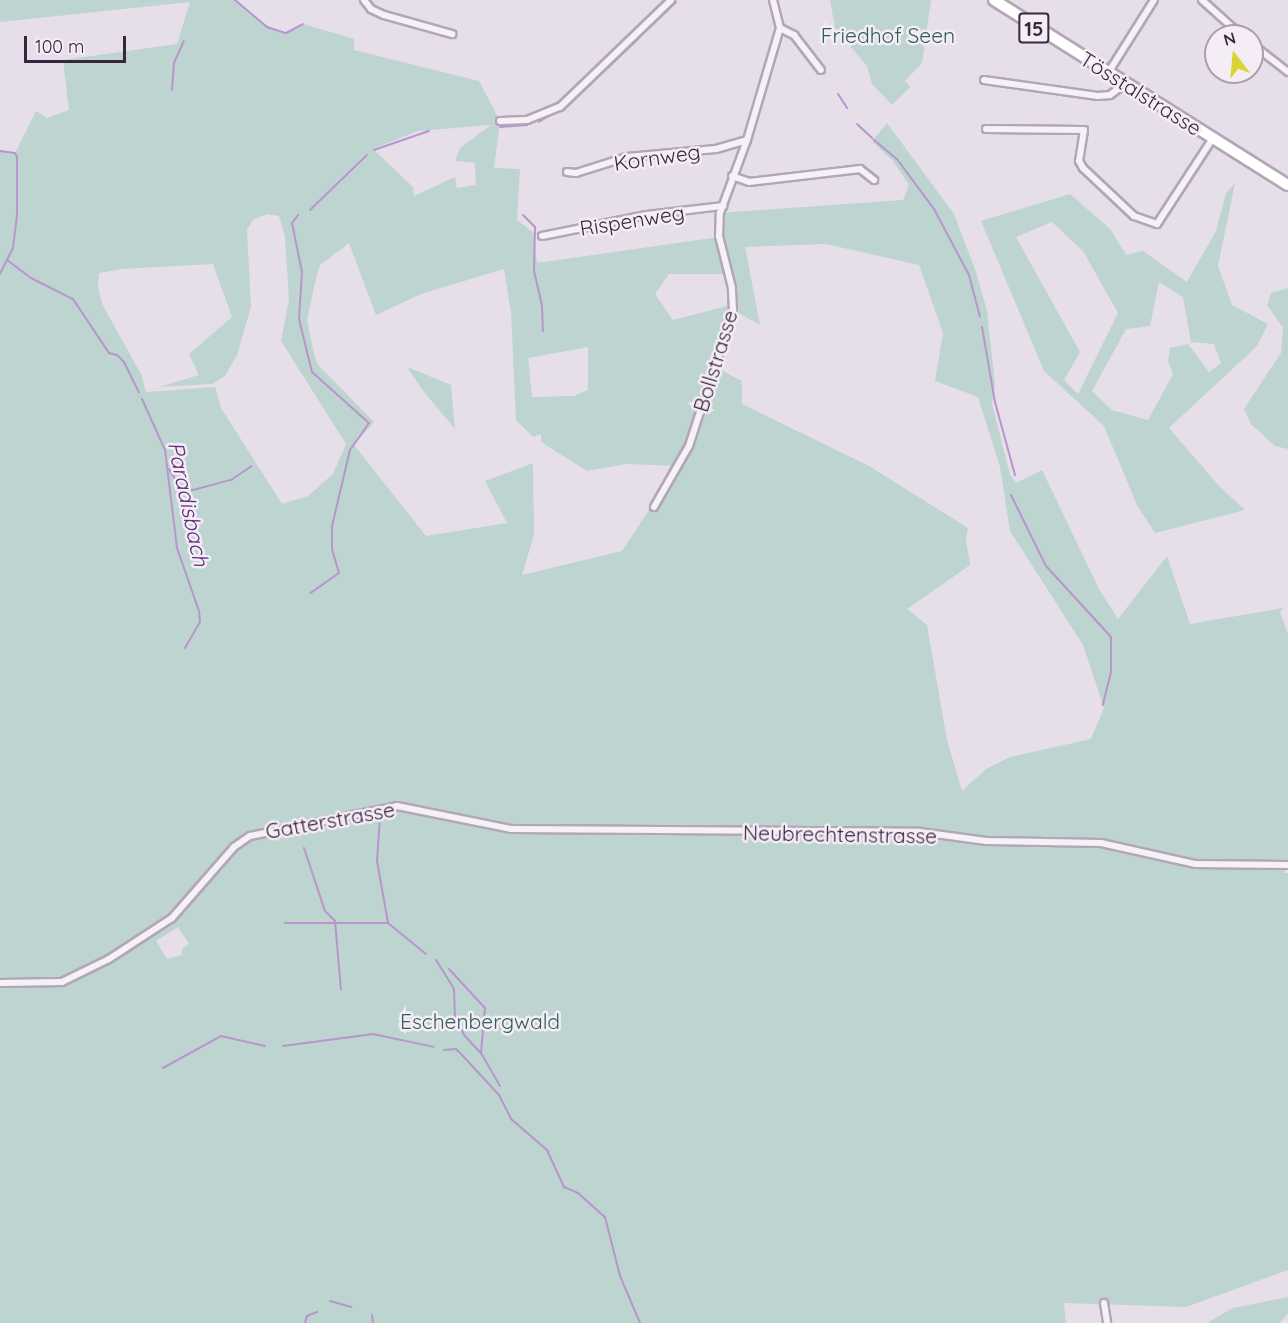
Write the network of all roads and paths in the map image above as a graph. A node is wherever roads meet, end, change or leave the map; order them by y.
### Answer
1 (364, 0) edge
2 (671, 0) edge
3 (773, 0) edge
4 (994, 0) edge
5 (1154, 0) edge
6 (1202, 0) edge
7 (1229, 24) edge
8 (780, 28) junction
9 (452, 34) dead end
10 (1264, 53) edge
11 (821, 70) dead end
12 (1108, 72) junction
13 (1288, 72) edge
14 (984, 80) dead end
15 (1126, 83) junction
16 (500, 121) dead end
17 (986, 129) dead end
18 (1213, 138) junction
19 (747, 140) junction
20 (567, 172) dead end
21 (732, 176) junction
22 (874, 180) dead end
23 (1288, 185) edge
24 (723, 207) junction
25 (542, 236) dead end
26 (654, 507) dead end
27 (426, 813) joint
28 (1288, 865) edge
29 (0, 983) edge
30 (1104, 1303) dead end
31 (1107, 1323) edge

1 - 9 street
2 - 16 street
3 - 8 street
4 - 12 main road, Tösstalstrasse / 15
5 - 12 street
6 - 7 street
8 - 11 street
8 - 19 street, Bollstrasse
10 - 13 street
12 - 15 main road, Tösstalstrasse / 15
14 - 15 street
15 - 18 main road, Tösstalstrasse / 15
17 - 18 street
18 - 23 main road, Tösstalstrasse / 15
19 - 20 street, Kornweg
19 - 21 street, Bollstrasse
21 - 22 street
21 - 24 street, Bollstrasse
24 - 25 street, Rispenweg
24 - 26 street, Bollstrasse
27 - 28 street, Neubrechtenstrasse
27 - 29 street, Gatterstrasse
30 - 31 street

